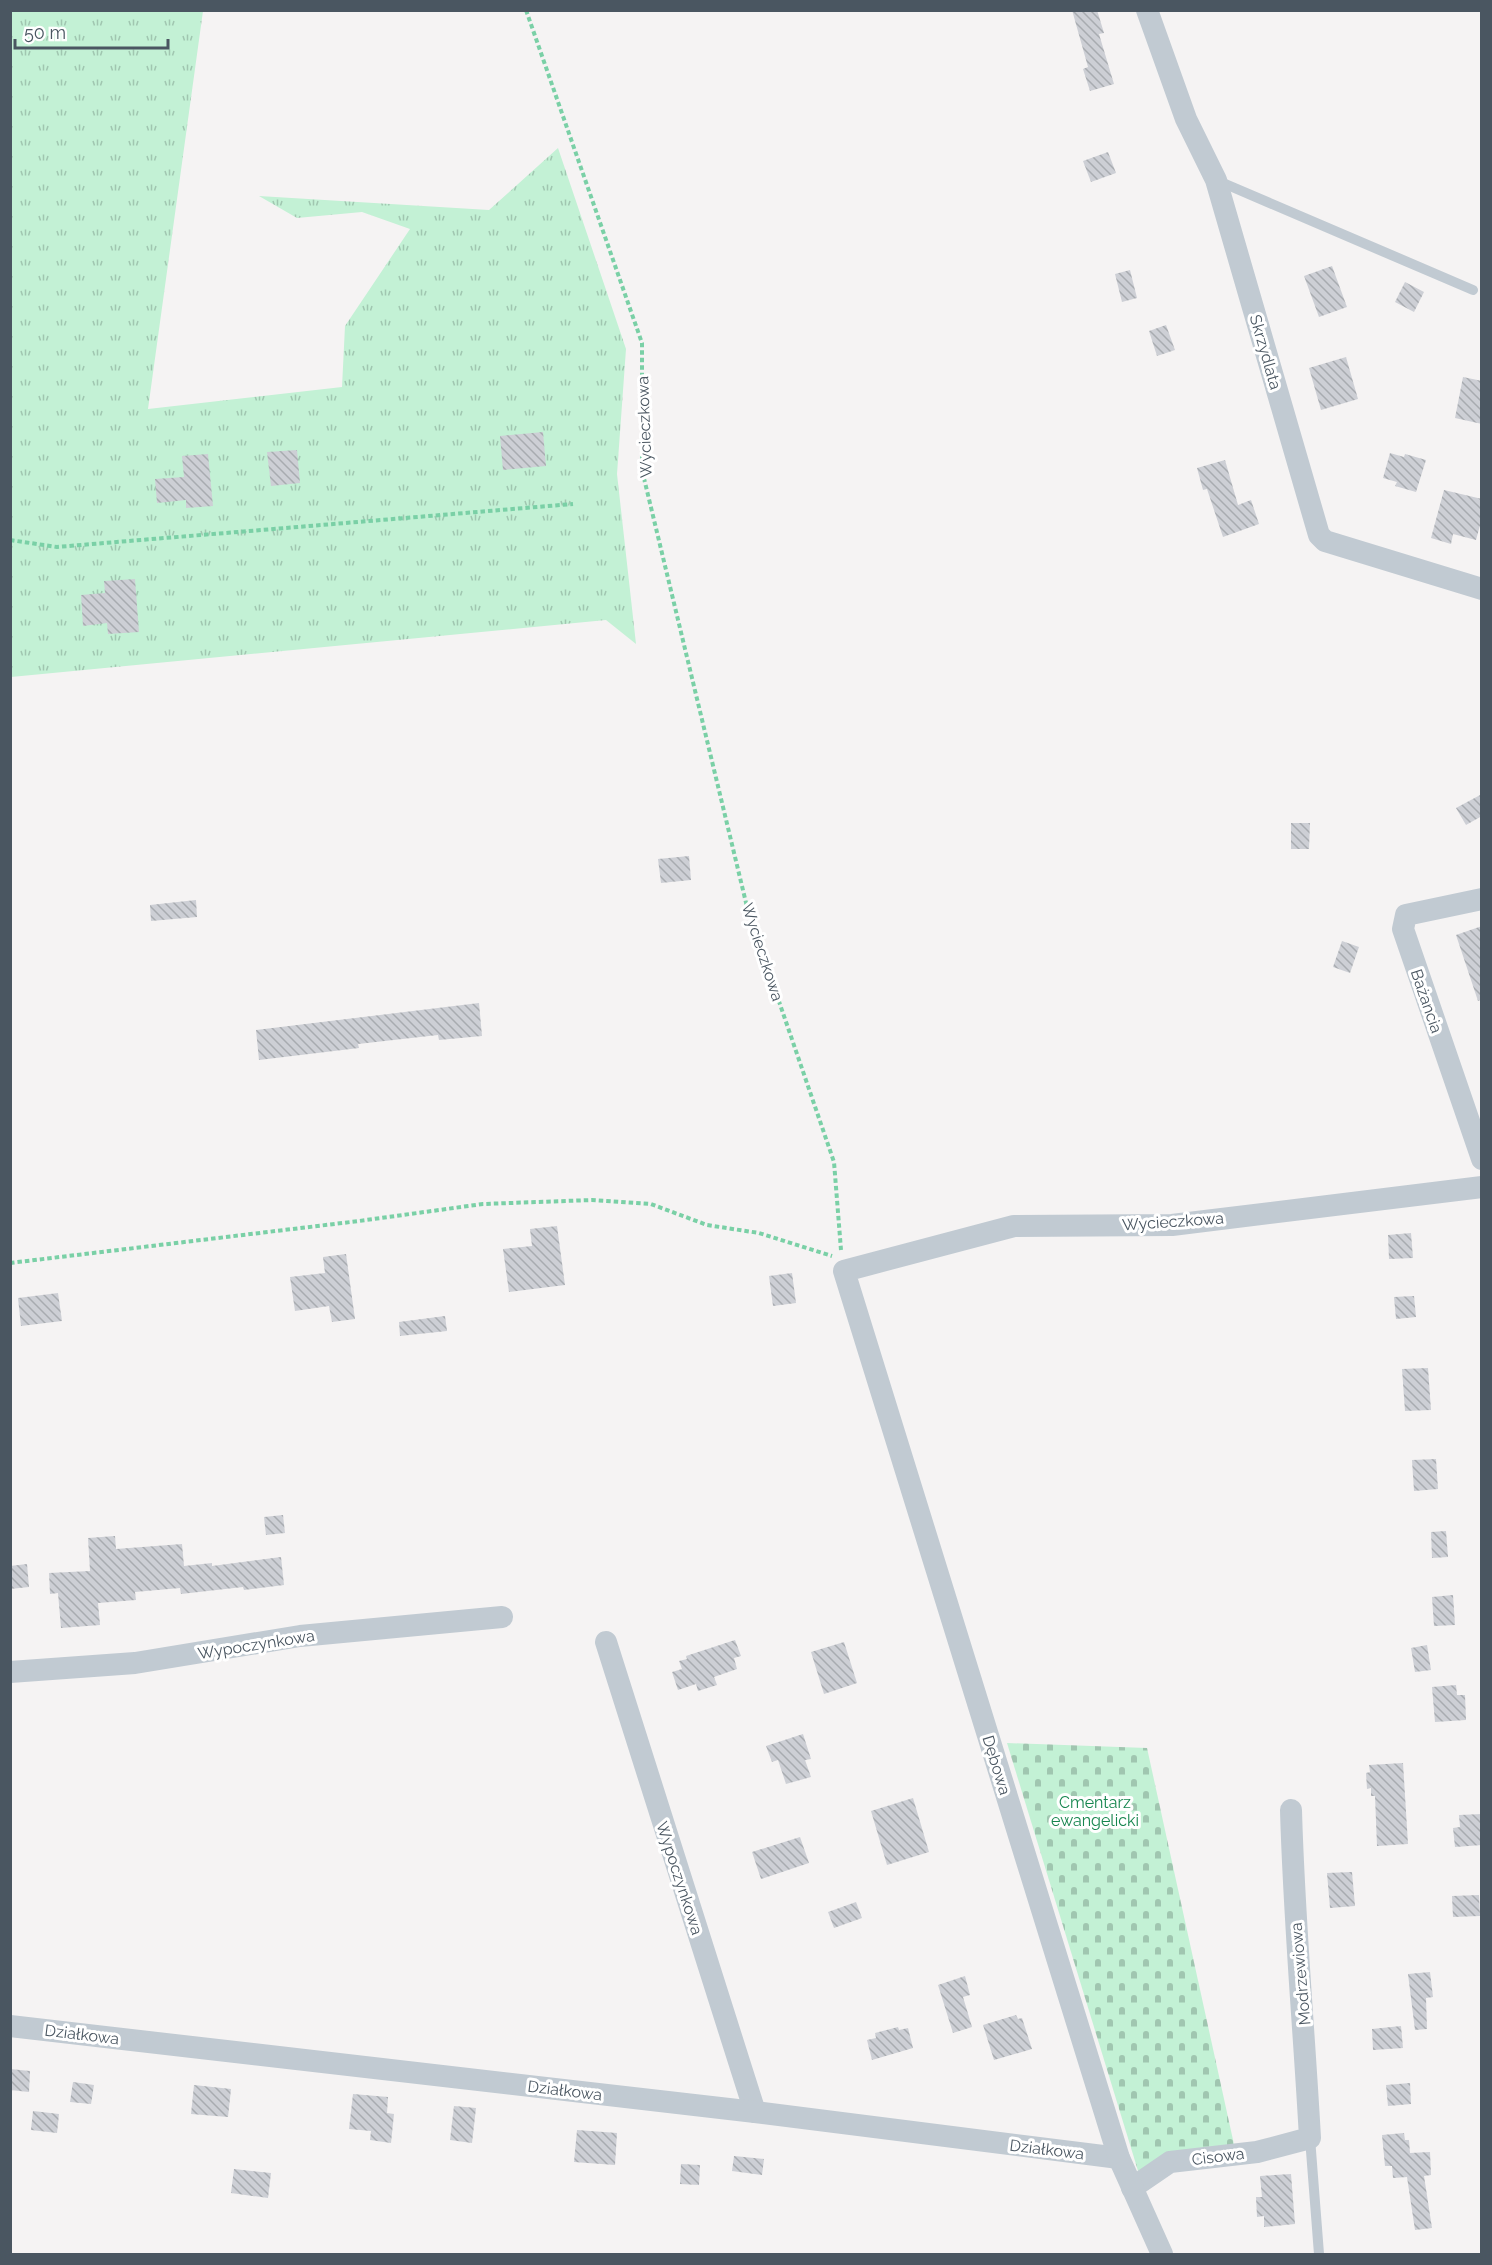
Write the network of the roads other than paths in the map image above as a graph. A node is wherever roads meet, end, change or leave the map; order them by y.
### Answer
1 (1147, 10) edge
2 (1216, 180) junction
3 (1473, 290) dead end
4 (1482, 590) edge
5 (1482, 899) edge
6 (1482, 1159) edge
7 (1482, 1187) edge
8 (843, 1264) joint
9 (502, 1617) dead end
10 (606, 1642) dead end
11 (10, 1672) edge
12 (1291, 1810) dead end
13 (10, 2026) edge
14 (755, 2112) junction
15 (1310, 2138) junction
16 (1119, 2158) junction
17 (1132, 2188) junction
18 (1162, 2254) edge
19 (1319, 2254) edge

1 - 2 street, Skrzydlata
2 - 3 lane
2 - 4 street, Skrzydlata
5 - 6 street, Bażancia
7 - 8 street, Wycieczkowa
8 - 16 street, Dębowa
9 - 11 street, Wypoczynkowa
10 - 14 street, Wypoczynkowa
12 - 15 street, Modrzewiowa
13 - 14 street, Działkowa
14 - 16 street, Działkowa
15 - 17 street, Cisowa
15 - 19 lane
16 - 17 street, Dębowa
17 - 18 street, Dębowa

